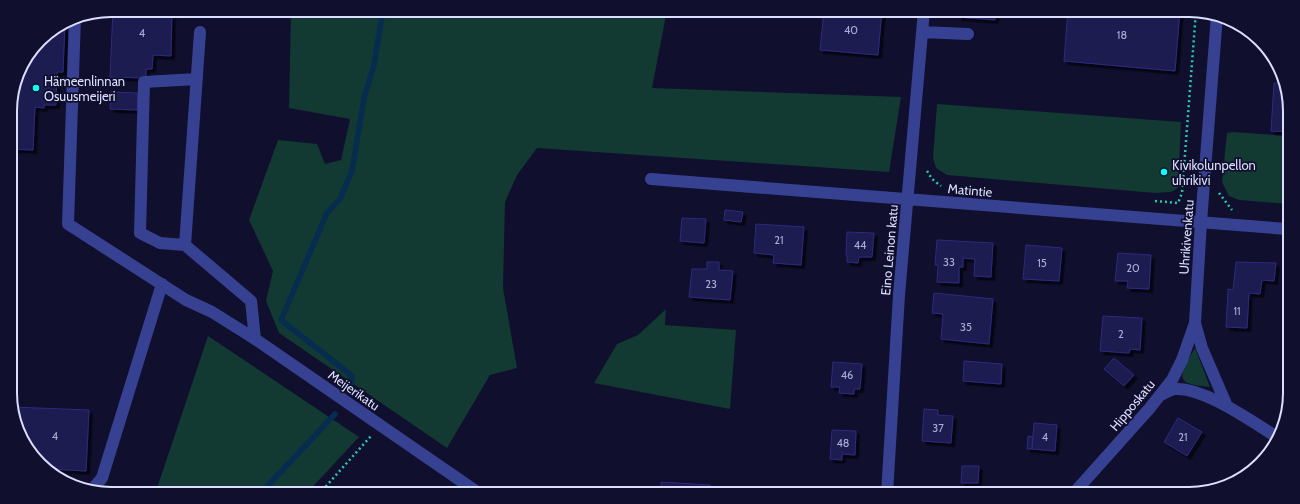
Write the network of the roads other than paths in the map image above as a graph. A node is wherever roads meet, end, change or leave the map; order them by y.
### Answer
1 (923, 17) edge
2 (1217, 21) edge
3 (74, 25) edge
4 (200, 32) dead end
5 (922, 32) junction
6 (968, 34) dead end
7 (197, 79) junction
8 (651, 179) dead end
9 (908, 199) junction
10 (1201, 222) junction
11 (1283, 229) edge
12 (185, 244) junction
13 (162, 284) junction
14 (1195, 323) junction
15 (255, 339) junction
16 (1157, 397) junction
17 (1228, 406) junction
18 (1273, 434) edge
19 (96, 485) edge
20 (470, 487) edge
21 (887, 487) edge
22 (1079, 487) edge

1 - 5 street, Eino Leinon katu
2 - 10 street, Uhrikivenkatu
3 - 13 street, Meijerikatu
4 - 7 street
5 - 6 street
5 - 9 street, Eino Leinon katu
7 - 12 street
7 - 12 street
8 - 9 street, Matintie
9 - 10 street, Matintie
9 - 21 street, Eino Leinon katu
10 - 11 street, Matintie
10 - 14 street, Uhrikivenkatu
12 - 15 street
13 - 15 street, Meijerikatu
13 - 19 street
14 - 16 street, Hipposkatu
14 - 17 street, Uhrikivenkatu
15 - 20 street, Meijerikatu
16 - 17 street
16 - 22 street, Hipposkatu
17 - 18 street

